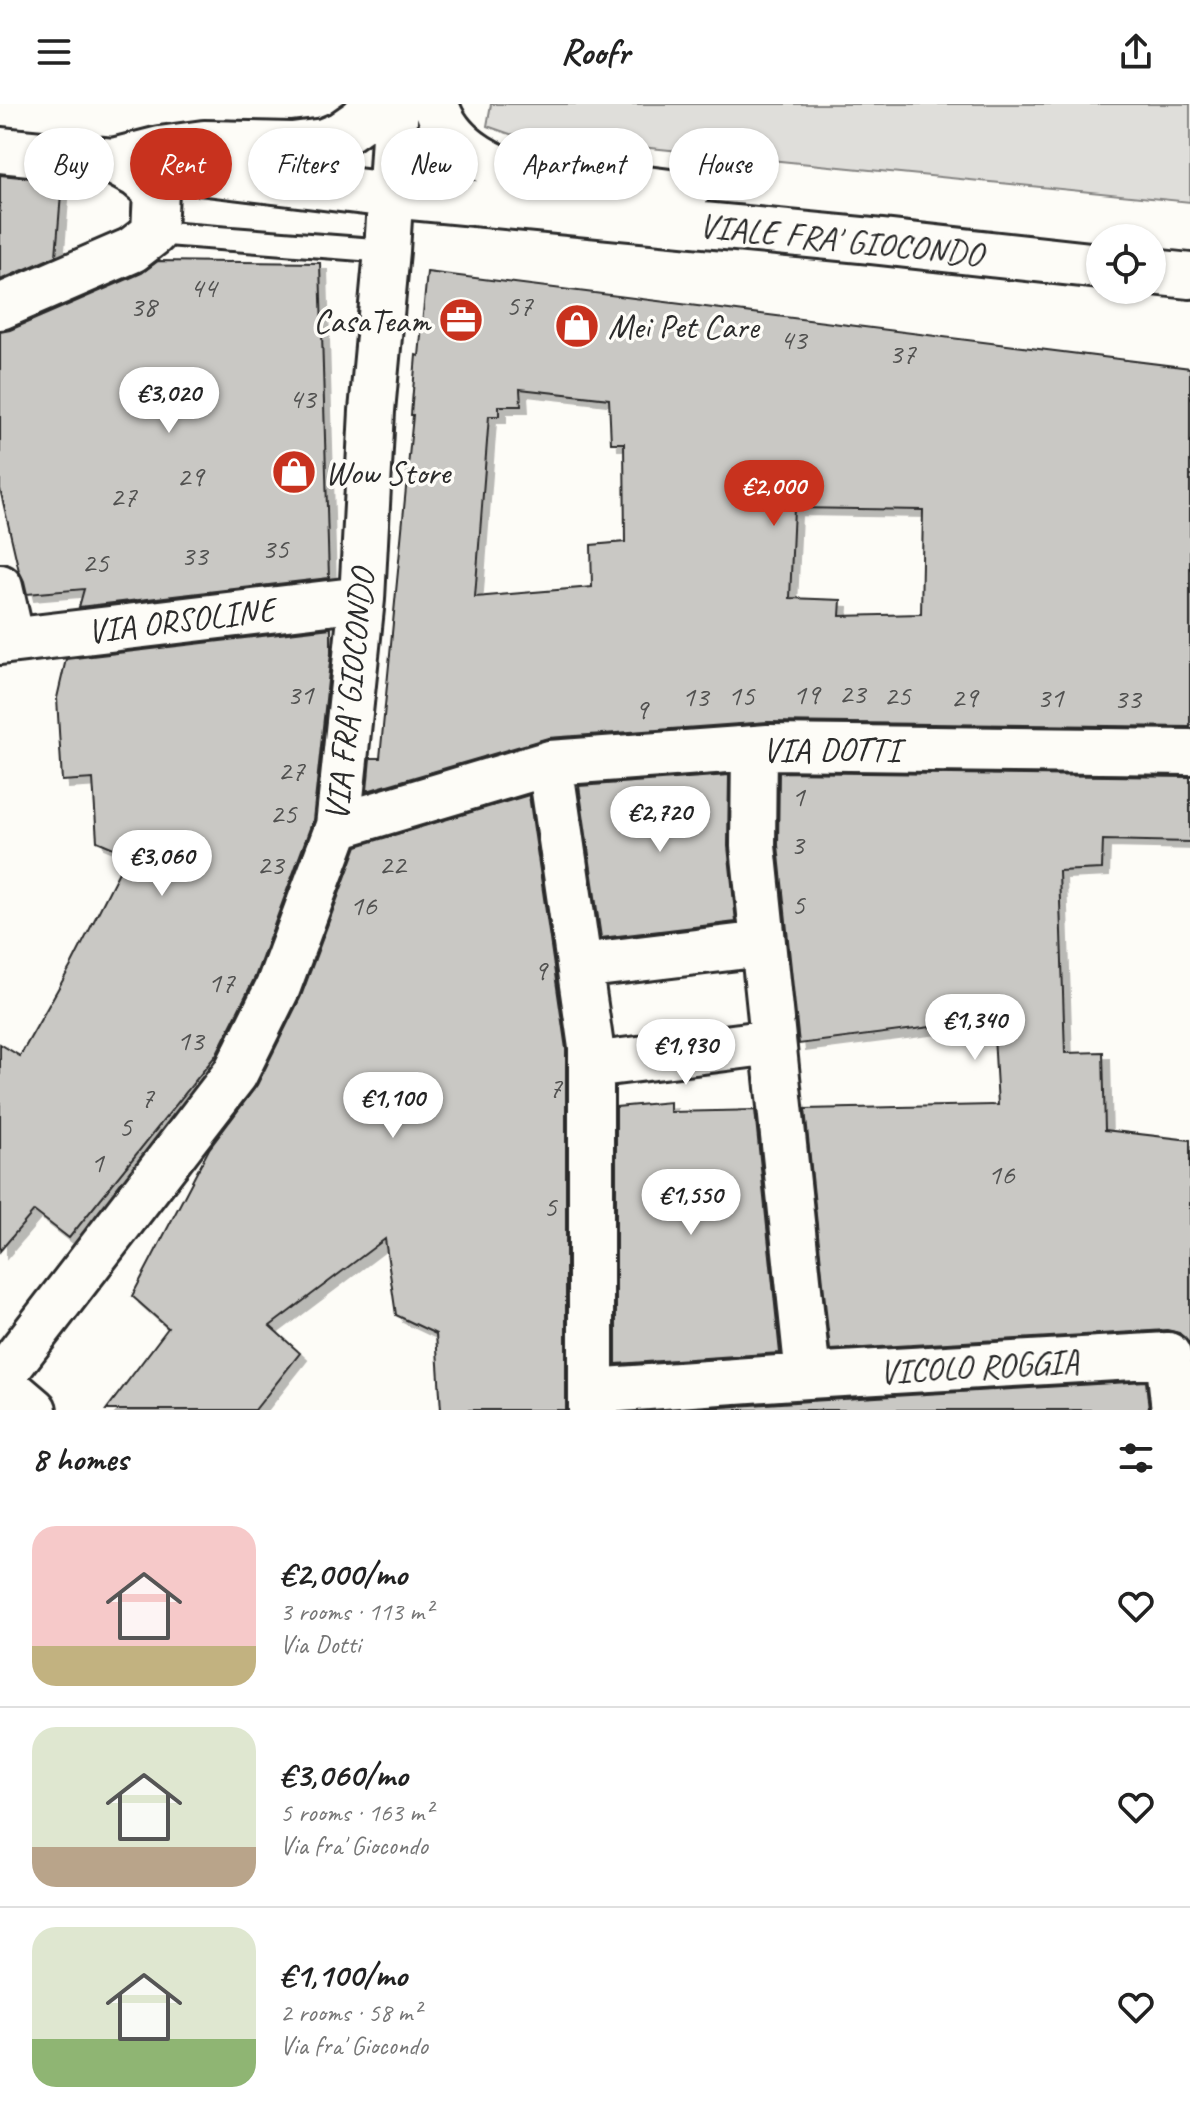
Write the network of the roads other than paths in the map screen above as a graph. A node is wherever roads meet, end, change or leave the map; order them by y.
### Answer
1 (375, 104) edge
2 (396, 104) edge
3 (436, 104) edge
4 (394, 128) edge
5 (0, 150) edge
6 (24, 152) edge
7 (114, 161) edge
8 (114, 161) edge
9 (114, 162) edge
10 (381, 194) edge
11 (390, 200) edge
12 (442, 200) edge
13 (154, 233) junction
14 (872, 241) junction
15 (387, 251) junction
16 (1086, 264) edge
17 (1166, 273) edge
18 (1190, 276) edge
19 (0, 307) edge
20 (0, 587) edge
21 (362, 599) junction
22 (6, 641) edge
23 (754, 749) junction
24 (1190, 752) edge
25 (550, 763) junction
26 (338, 826) junction
27 (763, 944) junction
28 (580, 966) junction
29 (773, 1042) junction
30 (591, 1065) junction
31 (808, 1376) junction
32 (0, 1380) edge
33 (591, 1401) edge
34 (34, 1410) edge
35 (1174, 1410) edge

1 - 7 street
2 - 4 street, VIA FRA' GIOCONDO
3 - 14 street
5 - 6 street, VIALE FRA' GIOCONDO
8 - 10 street, VIALE FRA' GIOCONDO
9 - 13 street
11 - 15 street, VIA FRA' GIOCONDO
12 - 14 street, VIALE FRA' GIOCONDO
13 - 15 lane
13 - 19 street
14 - 16 street, VIALE FRA' GIOCONDO
15 - 21 street, VIA FRA' GIOCONDO
17 - 18 street
20 - 22 street
21 - 22 street, VIA ORSOLINE
21 - 26 street, VIA FRA' GIOCONDO
23 - 24 street, VIA DOTTI
23 - 25 street, VIA DOTTI
23 - 27 street
25 - 26 street, VIA DOTTI
25 - 28 street
26 - 32 street, VIA FRA' GIOCONDO
27 - 28 street
27 - 29 street
28 - 30 street
29 - 30 street
29 - 31 street
30 - 33 street
31 - 33 street, VICOLO ROGGIA
31 - 35 street, VICOLO ROGGIA
32 - 34 street

